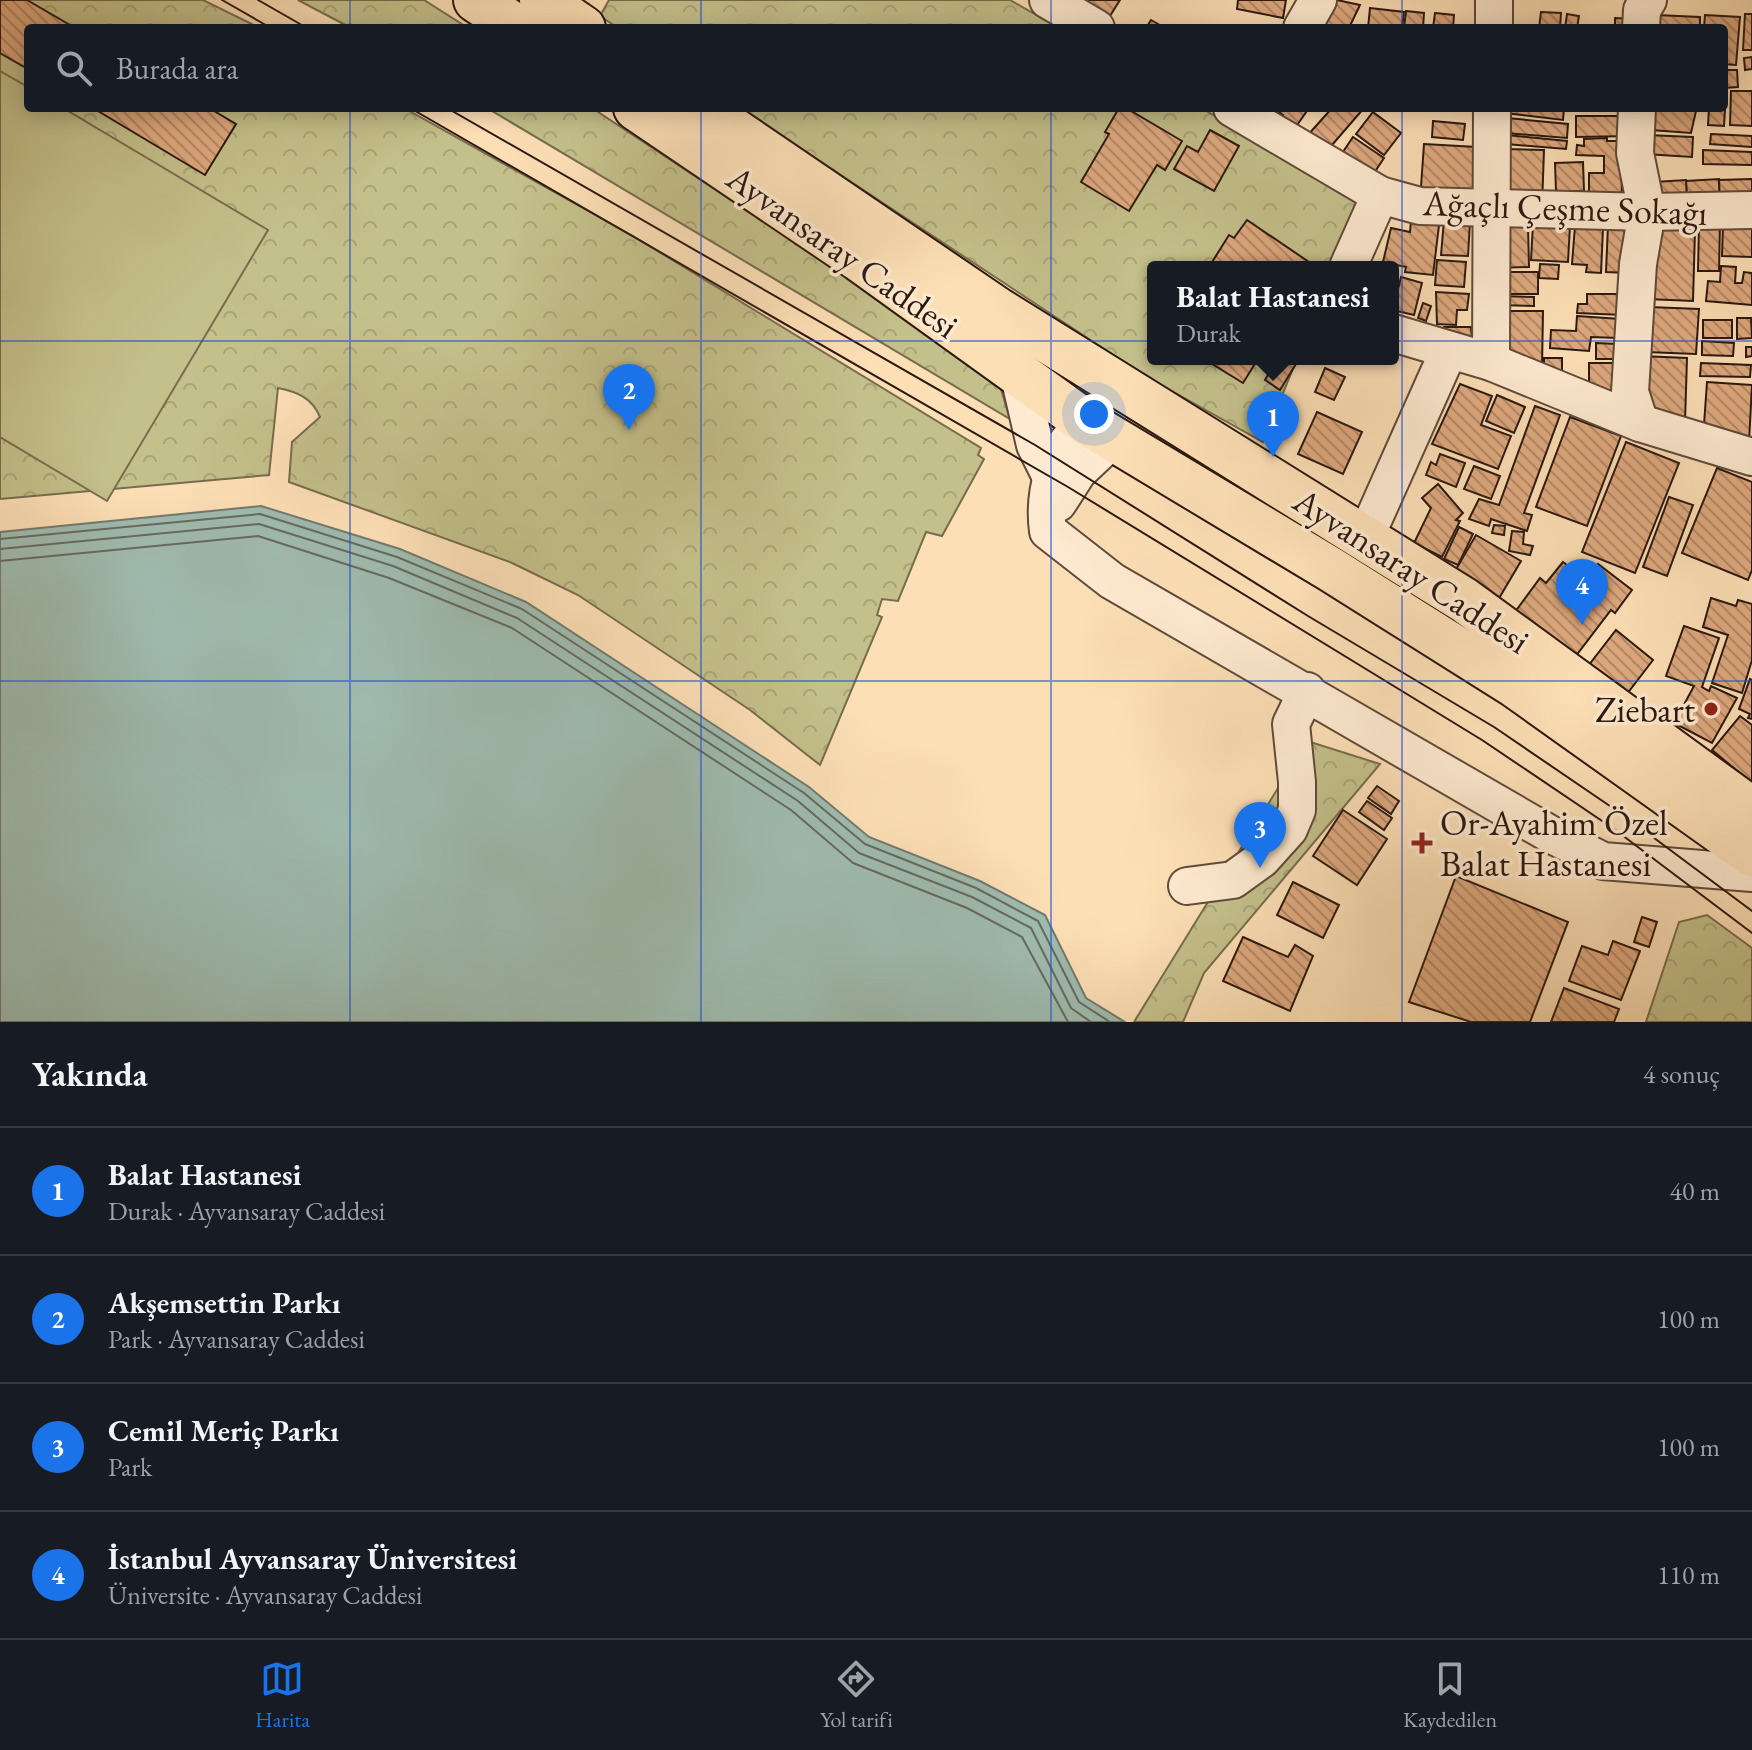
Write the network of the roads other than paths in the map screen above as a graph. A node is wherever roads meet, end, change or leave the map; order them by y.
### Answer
1 (476, 0) edge
2 (542, 0) edge
3 (1048, 0) edge
4 (1318, 0) edge
5 (1494, 0) edge
6 (1648, 0) edge
7 (512, 24) edge
8 (577, 24) edge
9 (1089, 24) edge
10 (1304, 24) edge
11 (1494, 24) edge
12 (1641, 24) edge
13 (642, 112) edge
14 (707, 112) edge
15 (1247, 112) edge
16 (1492, 112) edge
17 (1637, 112) edge
18 (1380, 195) junction
19 (1491, 210) junction
20 (1752, 210) edge
21 (1647, 212) junction
22 (1351, 261) edge
23 (1399, 335) edge
24 (1449, 350) junction
25 (1491, 362) junction
26 (1019, 376) junction
27 (1640, 423) junction
28 (1184, 424) junction
29 (1099, 432) junction
30 (1752, 457) edge
31 (1051, 477) junction
32 (1048, 531) junction
33 (1366, 536) junction
34 (1307, 691) junction
35 (1752, 810) edge
36 (1752, 854) edge
37 (1752, 873) edge
38 (1187, 886) dead end

1 - 7 main road
2 - 8 main road
3 - 9 street
4 - 10 street
5 - 11 street
6 - 12 street
13 - 26 main road, Ayvansaray Caddesi
14 - 28 main road, Ayvansaray Caddesi
15 - 18 street, Ağaçlı Çeşme Sokağı
16 - 19 street
17 - 21 street
18 - 19 street, Ağaçlı Çeşme Sokağı
18 - 22 street
19 - 21 street, Ağaçlı Çeşme Sokağı
19 - 25 street
20 - 21 street, Ağaçlı Çeşme Sokağı
21 - 27 street
23 - 24 street
24 - 25 street
24 - 33 street
25 - 27 street
26 - 29 main road, Ayvansaray Caddesi
26 - 31 street
27 - 30 street
28 - 29 main road
28 - 33 main road, Ayvansaray Caddesi
29 - 31 street
29 - 32 street
29 - 36 main road, Ayvansaray Caddesi
31 - 32 street
32 - 34 street
33 - 35 main road, Ayvansaray Caddesi
34 - 37 street
34 - 38 street

